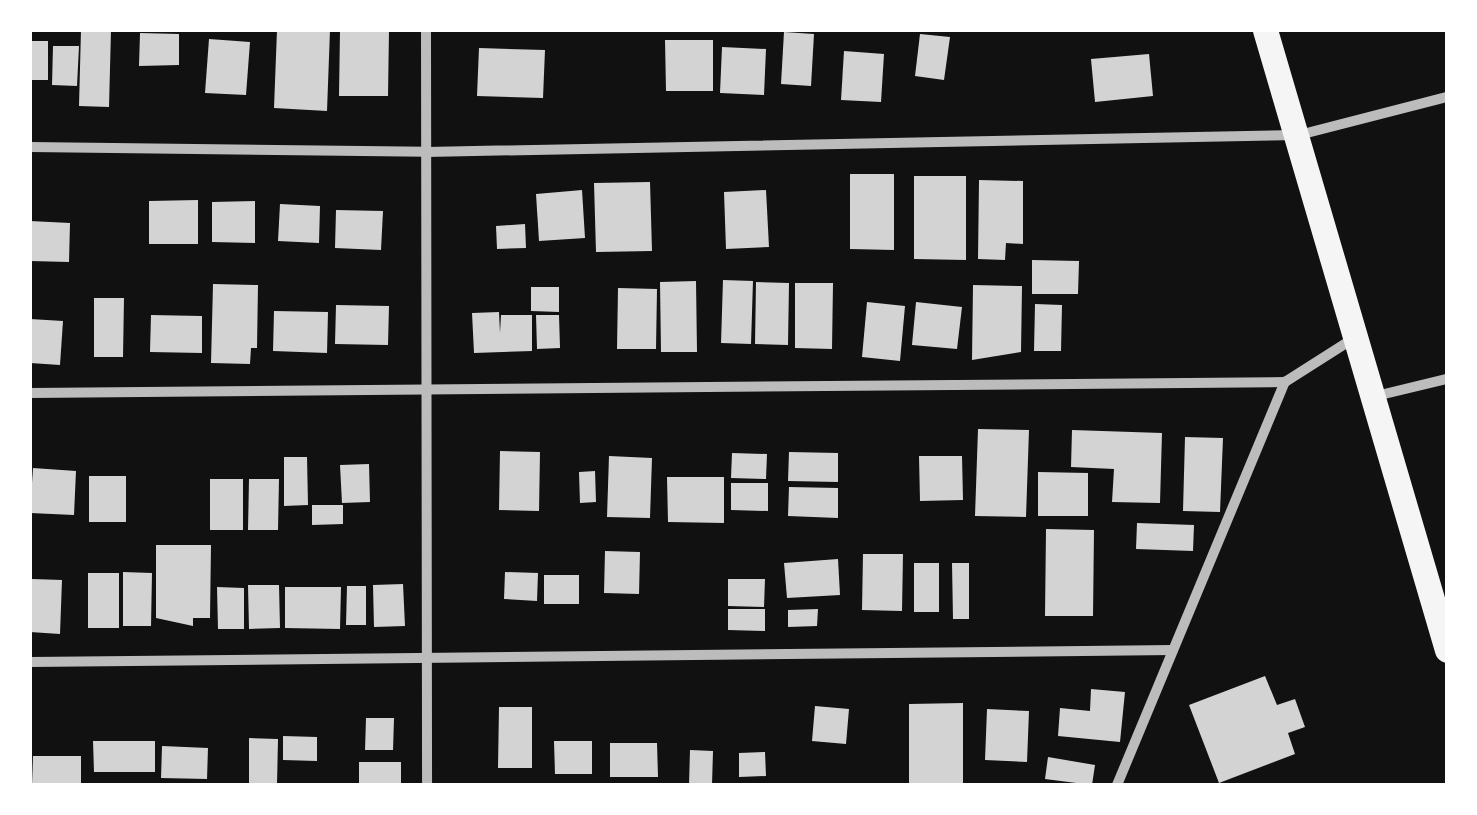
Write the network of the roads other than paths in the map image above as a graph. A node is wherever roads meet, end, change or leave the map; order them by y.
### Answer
1 (426, 30) edge
2 (1265, 30) edge
3 (1447, 97) edge
4 (1299, 136) junction
5 (30, 147) edge
6 (426, 152) junction
7 (1358, 334) junction
8 (1447, 379) edge
9 (1285, 382) junction
10 (427, 390) junction
11 (30, 393) edge
12 (1376, 396) junction
13 (1173, 650) junction
14 (1447, 650) edge
15 (427, 654) junction
16 (30, 662) edge
17 (427, 785) edge
18 (1117, 785) edge

1 - 6 street
2 - 4 main road
3 - 4 street
4 - 6 street
4 - 7 main road
5 - 6 street
6 - 10 street
7 - 9 street
7 - 12 main road
8 - 12 street
9 - 10 street
9 - 13 street
10 - 11 street
10 - 15 street
12 - 14 main road
13 - 15 street
13 - 18 street
15 - 16 street
15 - 17 street

